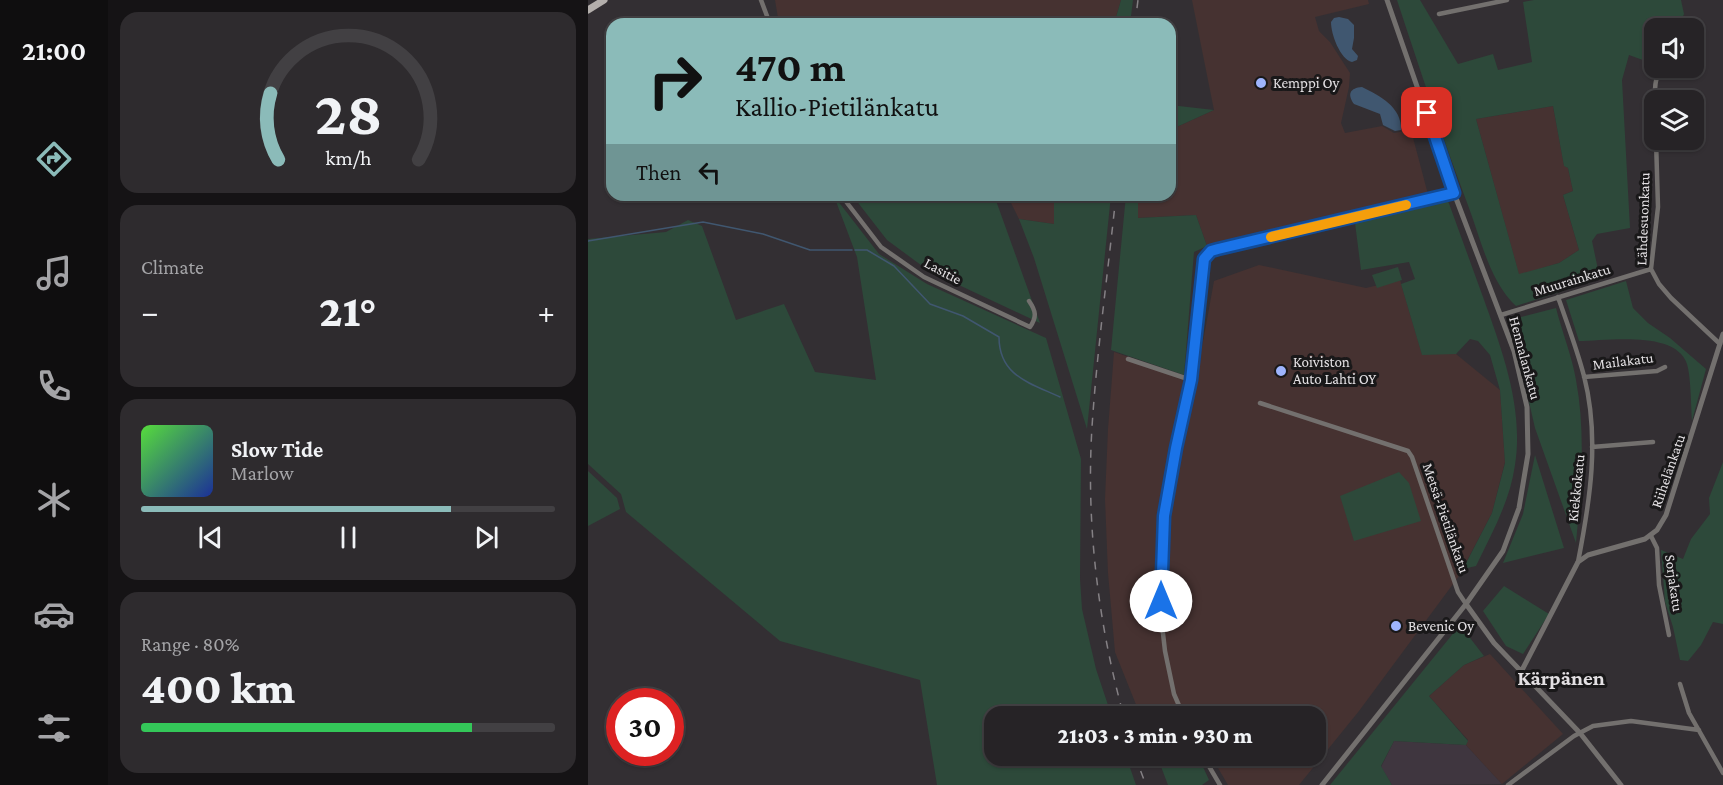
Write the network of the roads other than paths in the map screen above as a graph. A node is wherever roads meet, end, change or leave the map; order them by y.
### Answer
1 (604, 0) edge
2 (761, 0) edge
3 (1387, 0) edge
4 (1507, 0) edge
5 (588, 10) edge
6 (1439, 14) dead end
7 (768, 18) edge
8 (1656, 150) edge
9 (1454, 193) junction
10 (846, 201) edge
11 (1651, 268) junction
12 (1558, 297) junction
13 (1029, 301) dead end
14 (1501, 315) junction
15 (1723, 334) edge
16 (1720, 344) junction
17 (1128, 359) dead end
18 (1665, 367) dead end
19 (1584, 377) junction
20 (1191, 380) junction
21 (1260, 403) dead end
22 (1653, 442) dead end
23 (1592, 447) junction
24 (1651, 536) junction
25 (1578, 562) junction
26 (1466, 604) junction
27 (1669, 635) dead end
28 (1521, 672) junction
29 (1680, 684) dead end
30 (1179, 706) edge
31 (1699, 730) junction
32 (1580, 733) junction
33 (1209, 766) edge
34 (1723, 773) edge
35 (1220, 785) edge
36 (1322, 785) edge
37 (1508, 785) edge
38 (1621, 785) edge

1 - 5 main road
2 - 7 street
3 - 9 street, Hennalankatu
4 - 6 street
8 - 11 street, Lähdesuonkatu
9 - 14 street, Hennalankatu
9 - 20 street
10 - 13 street, Lasitie
11 - 12 street, Muurainkatu
11 - 16 street, Lähdesuonkatu
12 - 14 street, Muurainkatu
12 - 19 street, Kiekkokatu
14 - 26 street, Hennalankatu
15 - 16 street, Riihelänkatu
16 - 24 street, Riihelänkatu
17 - 20 street
18 - 19 street, Mailakatu
19 - 23 street, Kiekkokatu
20 - 30 street
21 - 26 street, Metsä-Pietilänkatu
22 - 23 street
23 - 25 street, Kiekkokatu
24 - 25 street
24 - 27 street, Sorjakatu
25 - 28 street, Kiekkokatu
26 - 28 street
26 - 36 street, Hennalankatu
28 - 32 street
29 - 31 street
31 - 32 street
31 - 34 street
32 - 37 street
32 - 38 street
33 - 35 street

